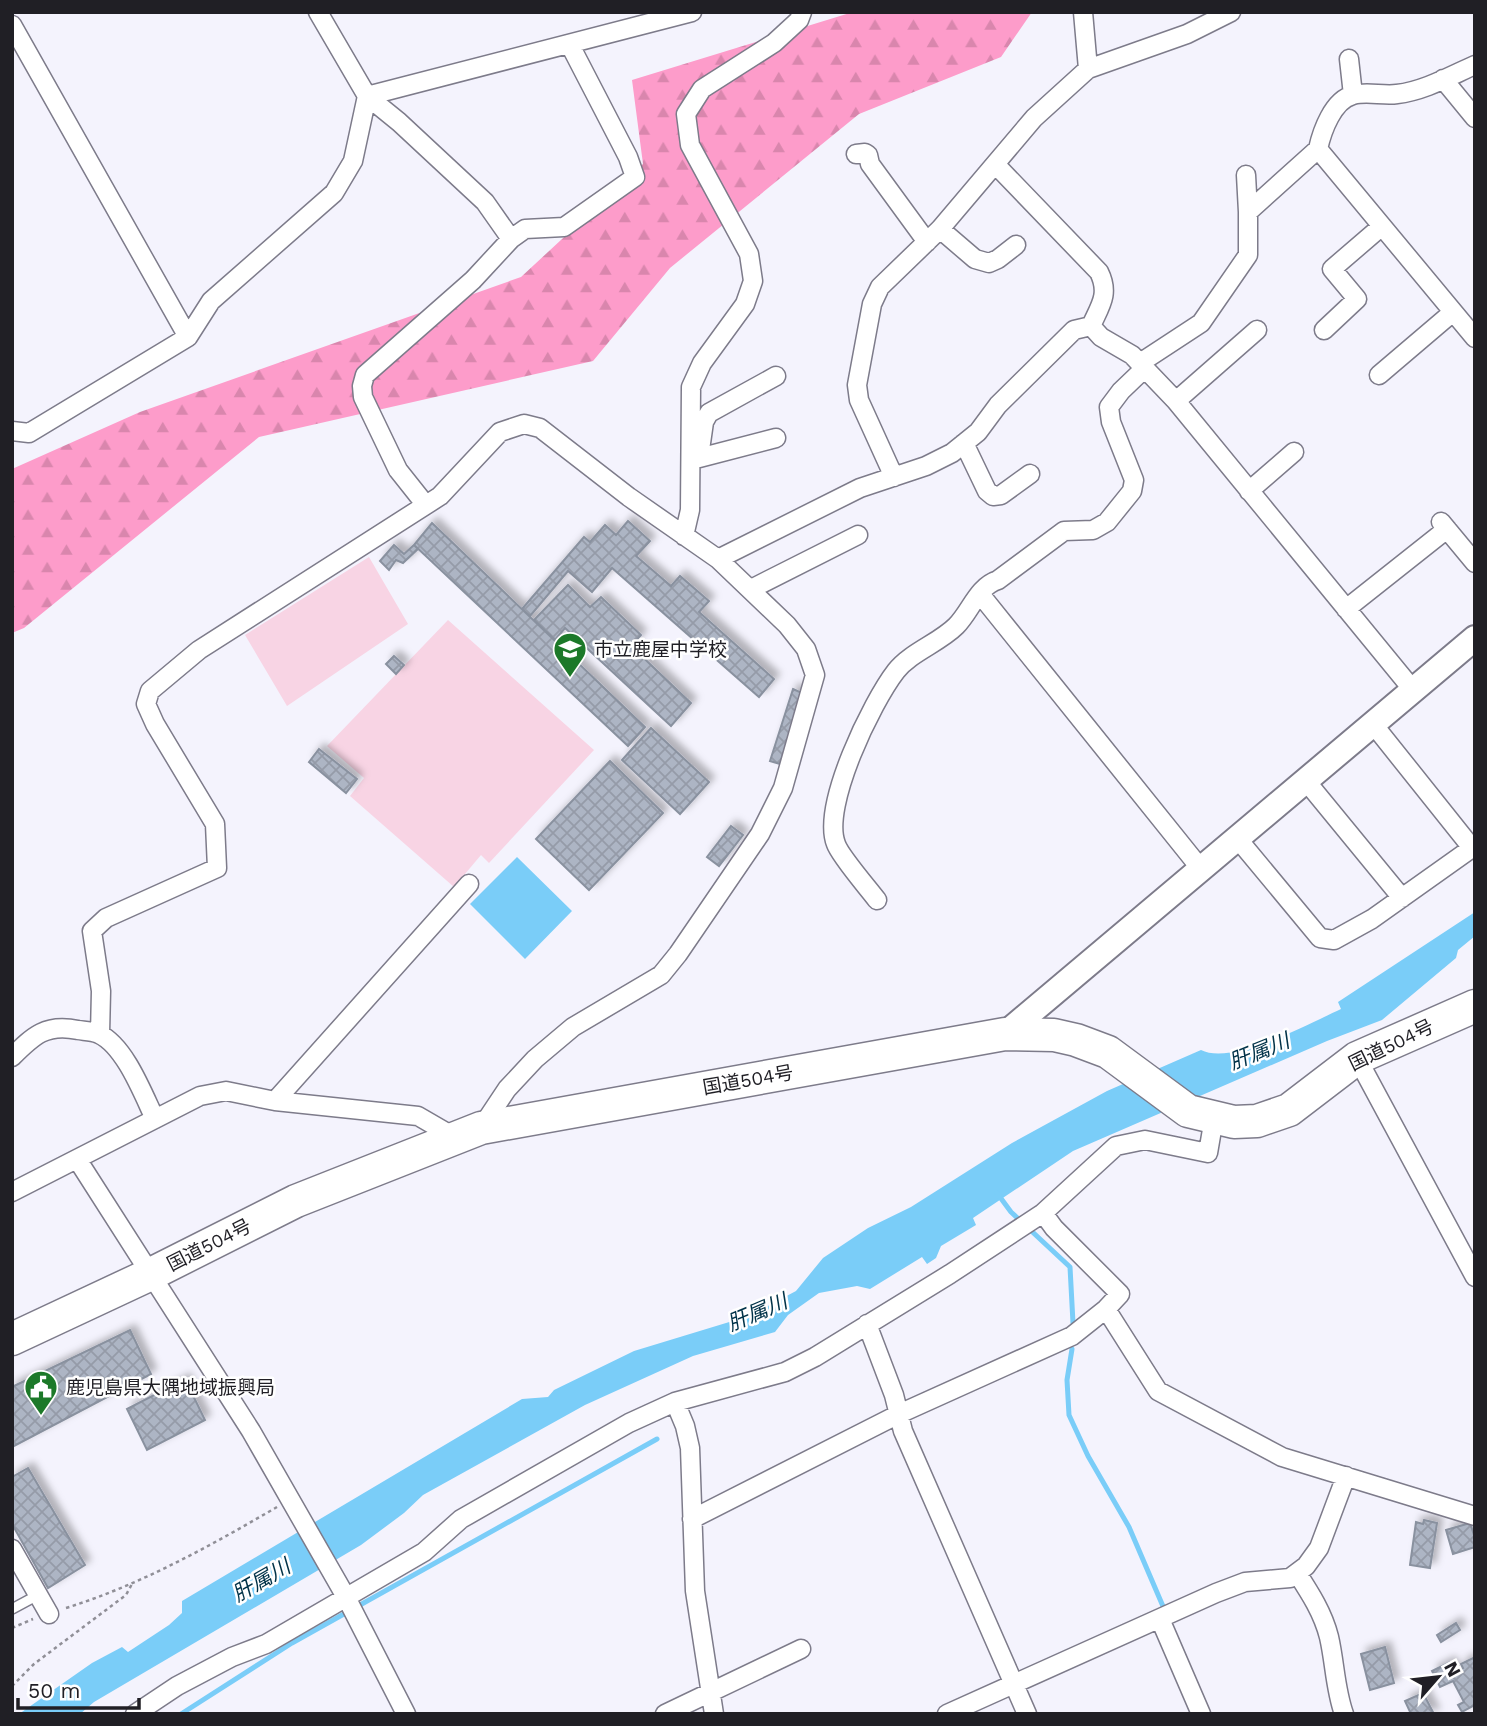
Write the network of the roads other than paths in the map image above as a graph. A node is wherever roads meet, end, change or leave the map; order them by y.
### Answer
1 (318, 12) edge
2 (692, 12) edge
3 (802, 12) edge
4 (1083, 12) edge
5 (1231, 12) edge
6 (12, 25) edge
7 (570, 45) junction
8 (1349, 59) dead end
9 (1475, 65) edge
10 (1088, 69) junction
11 (1443, 79) junction
12 (1353, 94) junction
13 (367, 96) junction
14 (1475, 118) edge
15 (1318, 149) junction
16 (856, 154) dead end
17 (995, 164) junction
18 (1246, 175) dead end
19 (1248, 212) junction
20 (1382, 226) junction
21 (940, 229) junction
22 (511, 239) junction
23 (926, 242) junction
24 (1016, 245) dead end
25 (1454, 312) junction
26 (1091, 326) junction
27 (1257, 330) dead end
28 (1324, 330) dead end
29 (188, 337) junction
30 (1475, 338) edge
31 (1142, 366) junction
32 (1379, 375) dead end
33 (776, 376) dead end
34 (1176, 401) junction
35 (12, 430) edge
36 (776, 438) dead end
37 (964, 443) junction
38 (1294, 452) dead end
39 (695, 461) junction
40 (1030, 474) dead end
41 (894, 477) junction
42 (1250, 491) junction
43 (425, 504) junction
44 (858, 535) dead end
45 (684, 536) junction
46 (718, 559) junction
47 (1475, 563) edge
48 (751, 589) junction
49 (980, 594) junction
50 (1346, 609) junction
51 (1475, 638) edge
52 (1413, 690) junction
53 (1373, 724) junction
54 (1306, 781) junction
55 (1237, 838) junction
56 (1201, 869) junction
57 (469, 884) dead end
58 (1402, 898) junction
59 (877, 900) dead end
60 (1475, 1006) edge
61 (100, 1034) junction
62 (1005, 1034) junction
63 (12, 1057) edge
64 (1357, 1058) junction
65 (275, 1101) junction
66 (1201, 1114) junction
67 (155, 1119) junction
68 (469, 1133) junction
69 (77, 1159) junction
70 (12, 1192) edge
71 (1043, 1213) junction
72 (151, 1274) junction
73 (1475, 1278) edge
74 (1106, 1309) junction
75 (867, 1324) junction
76 (12, 1339) edge
77 (675, 1402) junction
78 (899, 1414) junction
79 (1346, 1476) junction
80 (1475, 1516) edge
81 (692, 1519) junction
82 (12, 1549) edge
83 (1297, 1573) junction
84 (341, 1590) junction
85 (38, 1595) junction
86 (12, 1609) edge
87 (49, 1614) road end
88 (1160, 1619) junction
89 (801, 1649) dead end
90 (1014, 1683) junction
91 (712, 1692) junction
92 (135, 1714) edge
93 (406, 1714) edge
94 (665, 1714) edge
95 (714, 1714) edge
96 (947, 1714) edge
97 (1027, 1714) edge
98 (1201, 1714) edge
99 (1344, 1714) edge

1 - 13 street
2 - 7 street
3 - 39 street
4 - 10 street
5 - 10 street
6 - 29 street
7 - 13 street
7 - 22 street
8 - 12 street
9 - 11 street
10 - 17 street
11 - 12 street
11 - 14 street
12 - 15 street
13 - 22 street
13 - 29 street
15 - 19 street
15 - 20 street
16 - 23 street
17 - 21 street
17 - 26 street
18 - 19 street
19 - 31 street
20 - 25 street
20 - 28 street
21 - 23 street
21 - 24 street
22 - 43 street
23 - 41 street
25 - 30 street
25 - 32 street
26 - 31 street
26 - 37 street
27 - 34 street
29 - 35 street
31 - 34 street
31 - 49 street
33 - 39 street
34 - 42 street
36 - 39 street
37 - 40 street
37 - 41 street
38 - 42 street
39 - 45 street
41 - 46 street
42 - 50 street
43 - 45 street
43 - 61 street
44 - 48 street
45 - 46 street
46 - 48 street
47 - 50 street
48 - 68 street
49 - 56 street
49 - 59 street
50 - 52 street
51 - 52 street
52 - 53 street
53 - 54 street
53 - 58 street
54 - 55 street
54 - 58 street
55 - 56 street
55 - 58 street
56 - 62 street
57 - 65 street
60 - 64 highway, 国道504号
61 - 63 street
61 - 67 street
62 - 66 highway, 国道504号
62 - 68 highway, 国道504号
64 - 66 highway, 国道504号
64 - 73 street
65 - 67 street
65 - 68 street
66 - 71 street
67 - 69 street
68 - 72 highway, 国道504号
69 - 70 street
69 - 72 street
71 - 74 street
71 - 75 street
72 - 76 highway, 国道504号
72 - 84 street
74 - 78 street
74 - 79 street
75 - 77 street
75 - 78 street
77 - 81 street
77 - 84 street
78 - 81 street
78 - 90 street
79 - 80 street
79 - 83 street
81 - 91 street
82 - 85 street
83 - 88 street
83 - 99 street
84 - 92 street
84 - 93 street
85 - 86 lane
85 - 87 street
88 - 90 street
88 - 98 street
89 - 91 street
90 - 96 street
90 - 97 street
91 - 94 street
91 - 95 street

